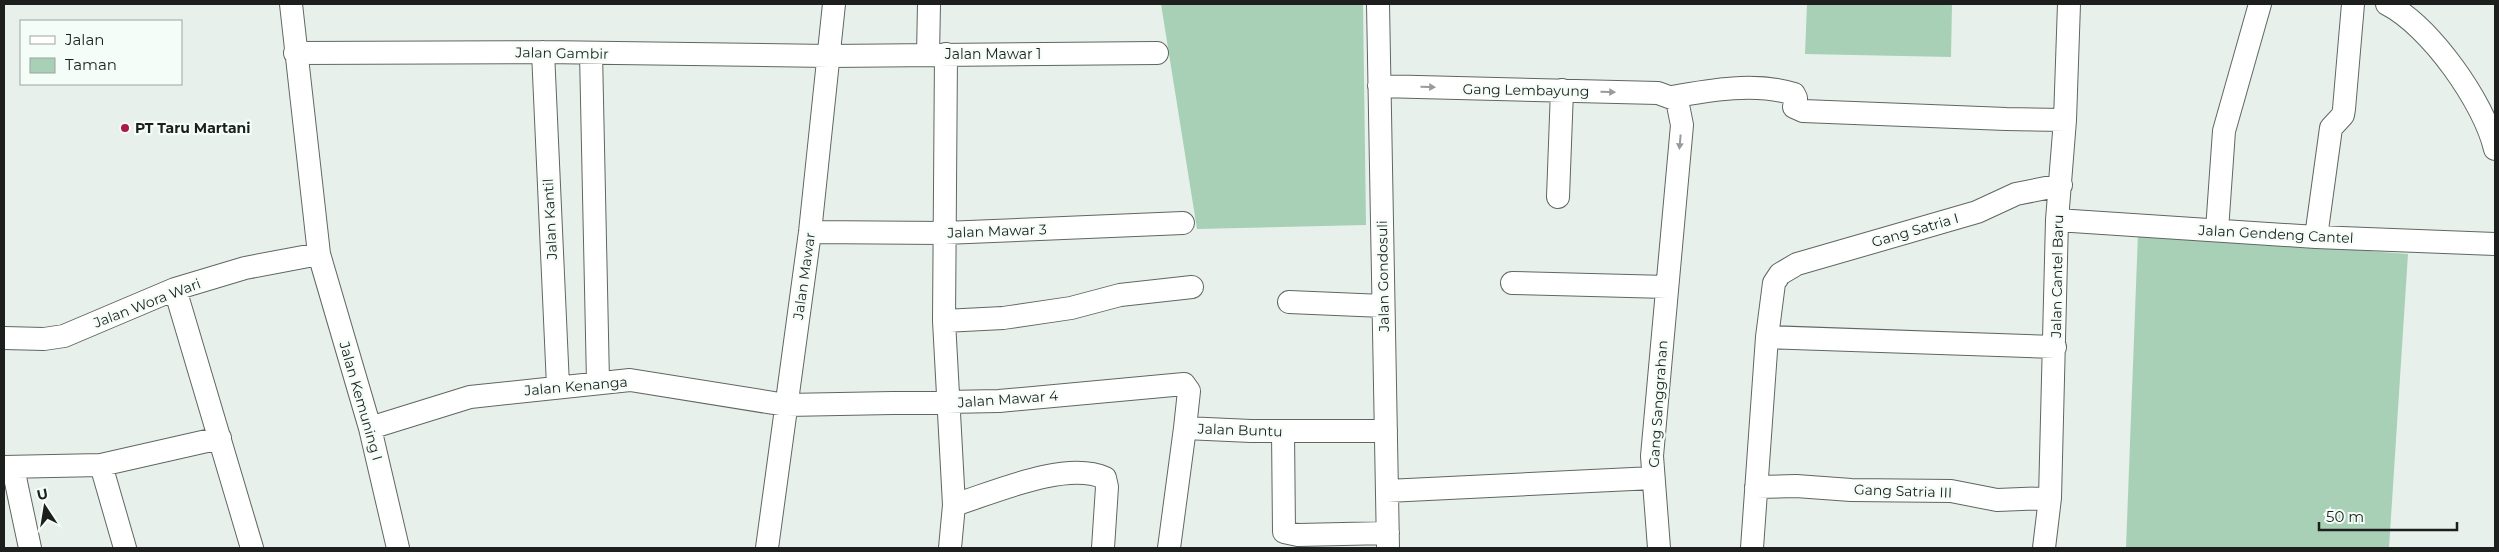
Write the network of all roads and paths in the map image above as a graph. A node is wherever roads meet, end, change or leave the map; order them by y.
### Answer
1 (291, 4) edge
2 (834, 4) edge
3 (929, 4) edge
4 (1378, 4) edge
5 (2069, 4) edge
6 (2260, 4) edge
7 (2353, 4) edge
8 (2387, 4) edge
9 (542, 52) junction
10 (295, 53) junction
11 (591, 53) junction
12 (1157, 53) dead end
13 (937, 54) junction
14 (829, 56) junction
15 (1379, 86) junction
16 (1562, 90) junction
17 (1672, 97) junction
18 (2065, 120) junction
19 (2491, 126) edge
20 (2495, 149) edge
21 (2061, 185) junction
22 (1558, 197) dead end
23 (2058, 220) junction
24 (1183, 223) dead end
25 (2217, 230) junction
26 (810, 232) junction
27 (944, 233) junction
28 (2316, 236) junction
29 (2495, 244) edge
30 (318, 254) junction
31 (1512, 283) dead end
32 (1192, 287) dead end
33 (1667, 287) junction
34 (175, 289) junction
35 (1289, 302) dead end
36 (1383, 306) junction
37 (944, 321) junction
38 (1767, 337) junction
39 (4, 338) edge
40 (2056, 347) junction
41 (598, 382) junction
42 (558, 386) junction
43 (948, 404) junction
44 (786, 406) junction
45 (370, 428) junction
46 (1185, 428) junction
47 (1283, 431) junction
48 (1386, 431) junction
49 (220, 438) junction
50 (101, 465) junction
51 (8, 468) edge
52 (1653, 478) junction
53 (1756, 487) junction
54 (1387, 490) junction
55 (2050, 498) junction
56 (954, 505) junction
57 (1388, 541) edge
58 (30, 548) edge
59 (124, 548) edge
60 (252, 548) edge
61 (398, 548) edge
62 (767, 548) edge
63 (950, 548) edge
64 (1103, 548) edge
65 (1169, 548) edge
66 (1658, 548) edge
67 (1752, 548) edge
68 (2044, 548) edge

1 - 10 street, Jalan Kemuning I
2 - 14 street, Jalan Mawar
3 - 13 street
4 - 15 street, Jalan Gondosuli
5 - 18 street, Jalan Cantel Baru
6 - 25 street
7 - 28 street
8 - 19 street
9 - 10 street, Jalan Gambir
9 - 11 street, Jalan Gambir
9 - 42 street, Jalan Kantil
10 - 30 street, Jalan Kemuning I
11 - 14 street, Jalan Gambir
11 - 41 street
12 - 13 street, Jalan Mawar 1
13 - 14 street, Jalan Mawar 1
13 - 27 street
14 - 26 street, Jalan Mawar
15 -> 16 street, Gang Lembayung
15 - 36 street, Jalan Gondosuli
16 -> 17 street, Gang Lembayung
16 - 22 street
17 - 18 street, Gang Lembayung
17 -> 33 street, Gang Sanggrahan
18 - 21 street, Jalan Cantel Baru
19 - 20 street
21 - 23 street, Jalan Cantel Baru
21 - 38 street, Gang Satria I
23 - 25 street, Jalan Gendeng Cantel
23 - 40 street, Jalan Cantel Baru
24 - 27 street, Jalan Mawar 3
25 - 28 street, Jalan Gendeng Cantel
26 - 27 street, Jalan Mawar 3
26 - 44 street, Jalan Mawar
27 - 37 street
28 - 29 street, Jalan Gendeng Cantel
30 - 34 street, Jalan Wora Wari
30 - 45 street, Jalan Kemuning I
31 - 33 street
32 - 37 street
33 - 52 street, Gang Sanggrahan
34 - 39 street, Jalan Wora Wari
34 - 49 street
35 - 36 street
36 - 48 street, Jalan Gondosuli
37 - 43 street
38 - 40 street
38 - 53 street
40 - 55 street, Jalan Cantel Baru
41 - 42 street, Jalan Kenanga
41 - 44 street, Jalan Kenanga
42 - 45 street, Jalan Kenanga
43 - 44 street, Jalan Mawar 4
43 - 46 street, Jalan Mawar 4
43 - 56 street
44 - 62 street, Jalan Mawar
45 - 61 street, Jalan Kemuning I
46 - 47 street, Jalan Buntu
46 - 65 street, Jalan Buntu
47 - 48 street, Jalan Buntu
47 - 57 street
48 - 54 street, Jalan Gondosuli
49 - 50 street
49 - 60 street
50 - 51 street
50 - 59 street
51 - 58 street
52 - 54 street, Gang Sanggrahan
52 - 66 street
53 - 55 street, Gang Satria III
53 - 67 street
54 - 57 street, Jalan Gondosuli
55 - 68 street, Jalan Cantel Baru
56 - 63 street
56 - 64 street

